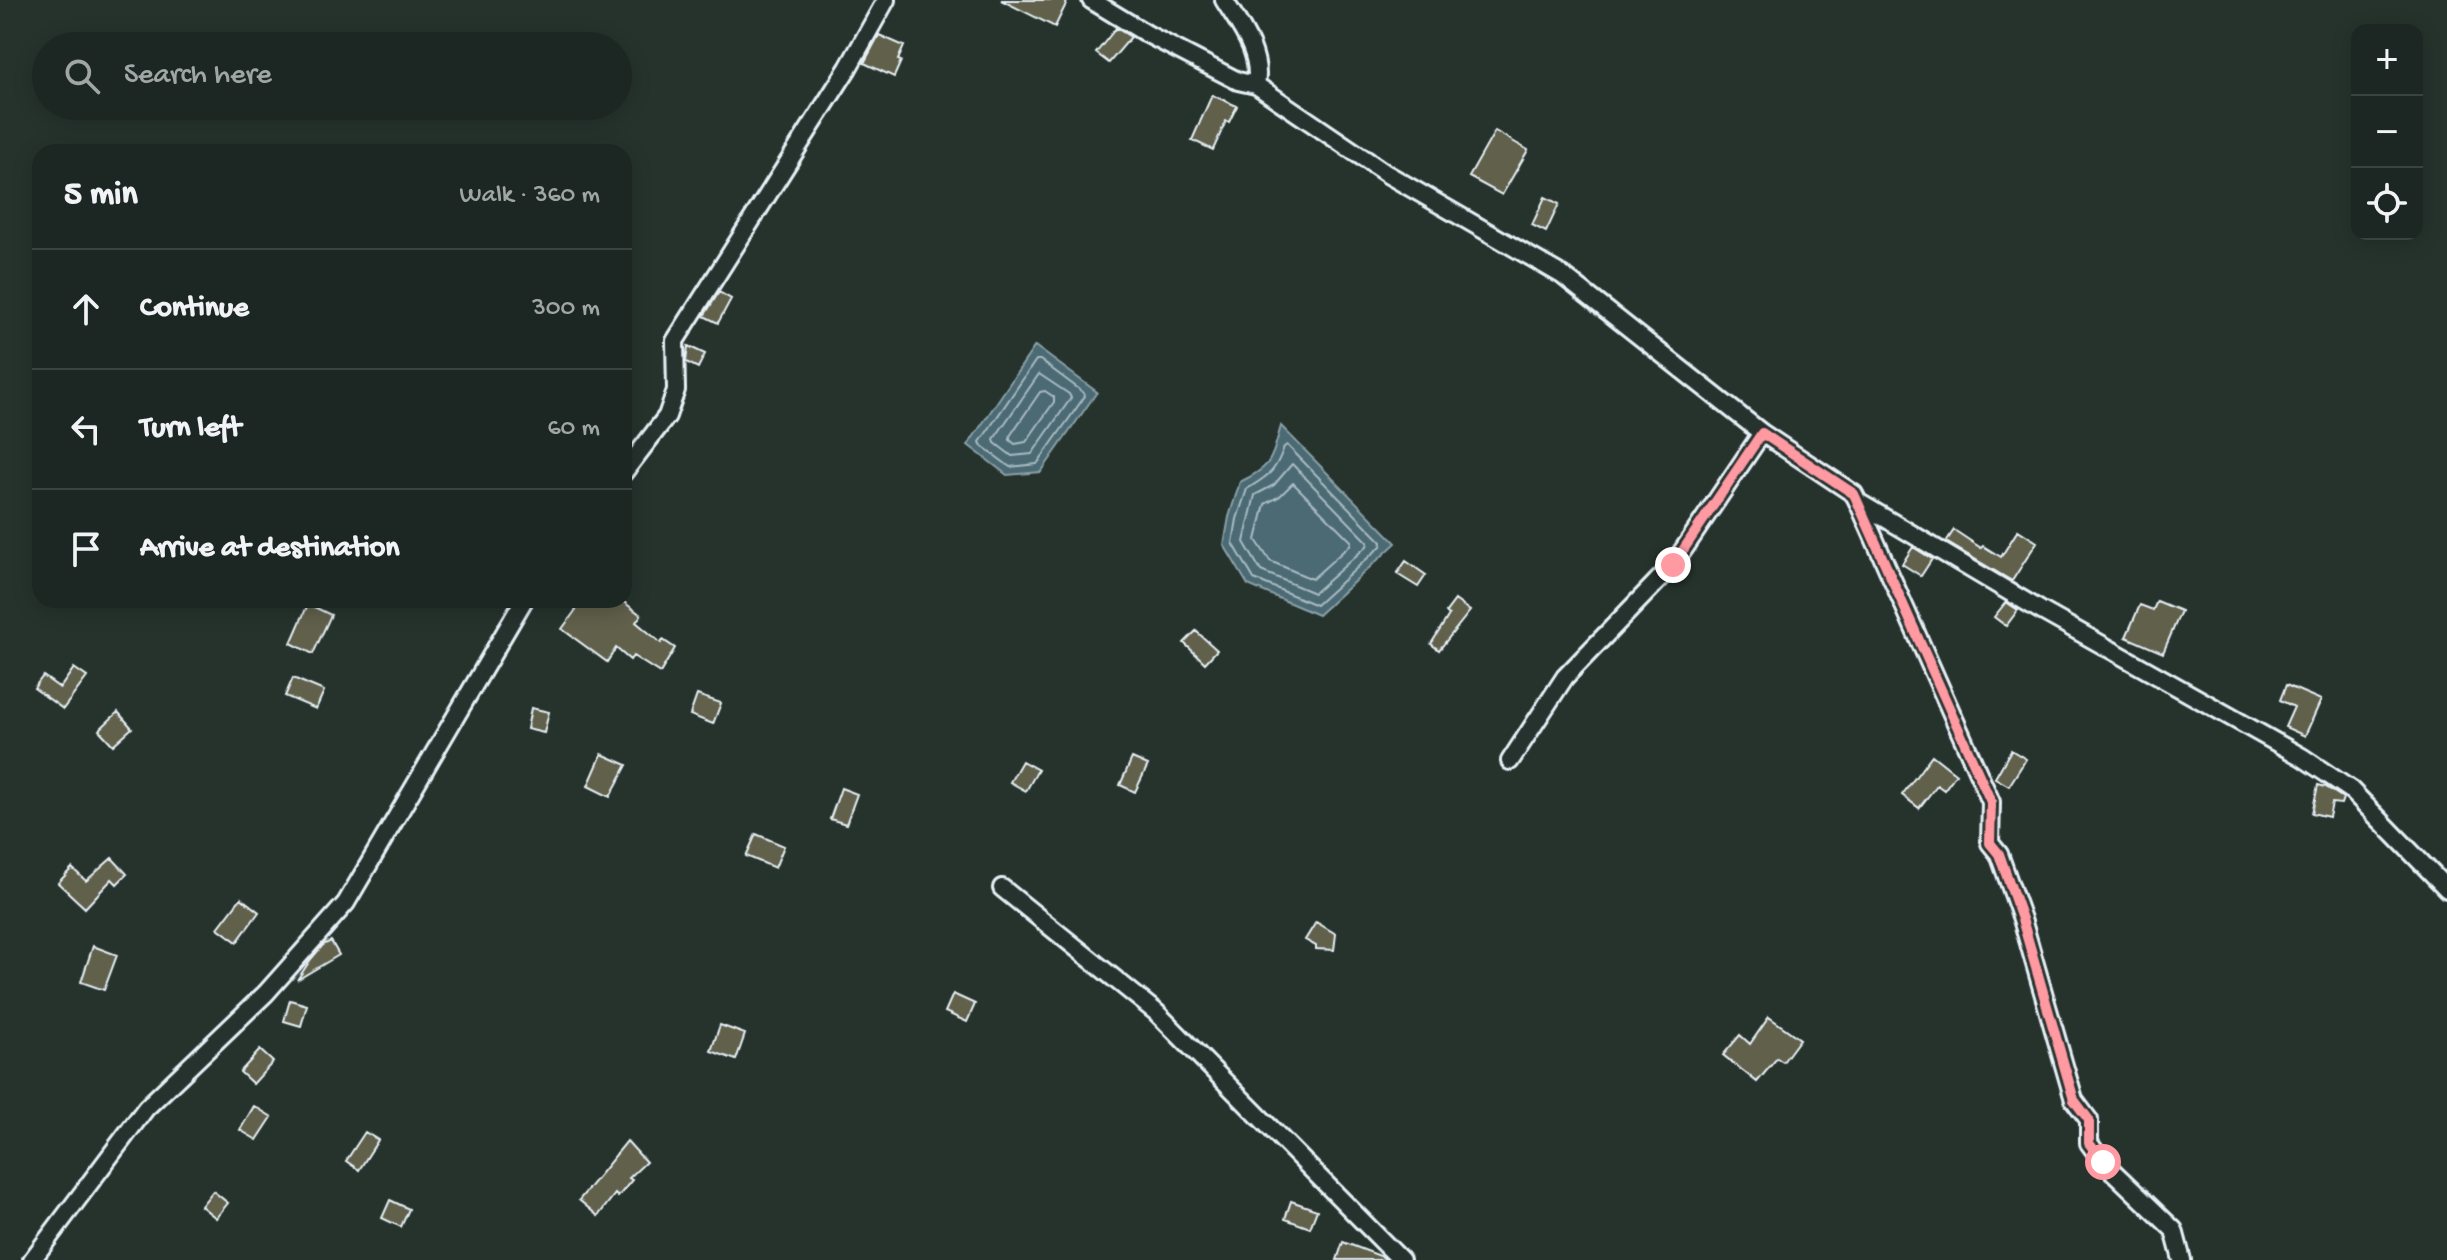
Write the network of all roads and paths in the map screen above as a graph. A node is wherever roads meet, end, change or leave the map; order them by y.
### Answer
1 (886, 0) edge
2 (1091, 0) edge
3 (1224, 0) edge
4 (1256, 85) junction
5 (1762, 433) junction
6 (632, 462) edge
7 (1858, 502) junction
8 (519, 608) edge
9 (1510, 761) dead end
10 (1002, 888) dead end
11 (2447, 889) edge
12 (32, 1260) edge
13 (1401, 1260) edge
14 (2182, 1260) edge

1 - 6 street
2 - 4 street
3 - 4 street
4 - 5 street
5 - 7 street
5 - 9 street
7 - 11 street
7 - 14 street
8 - 12 street
10 - 13 street

